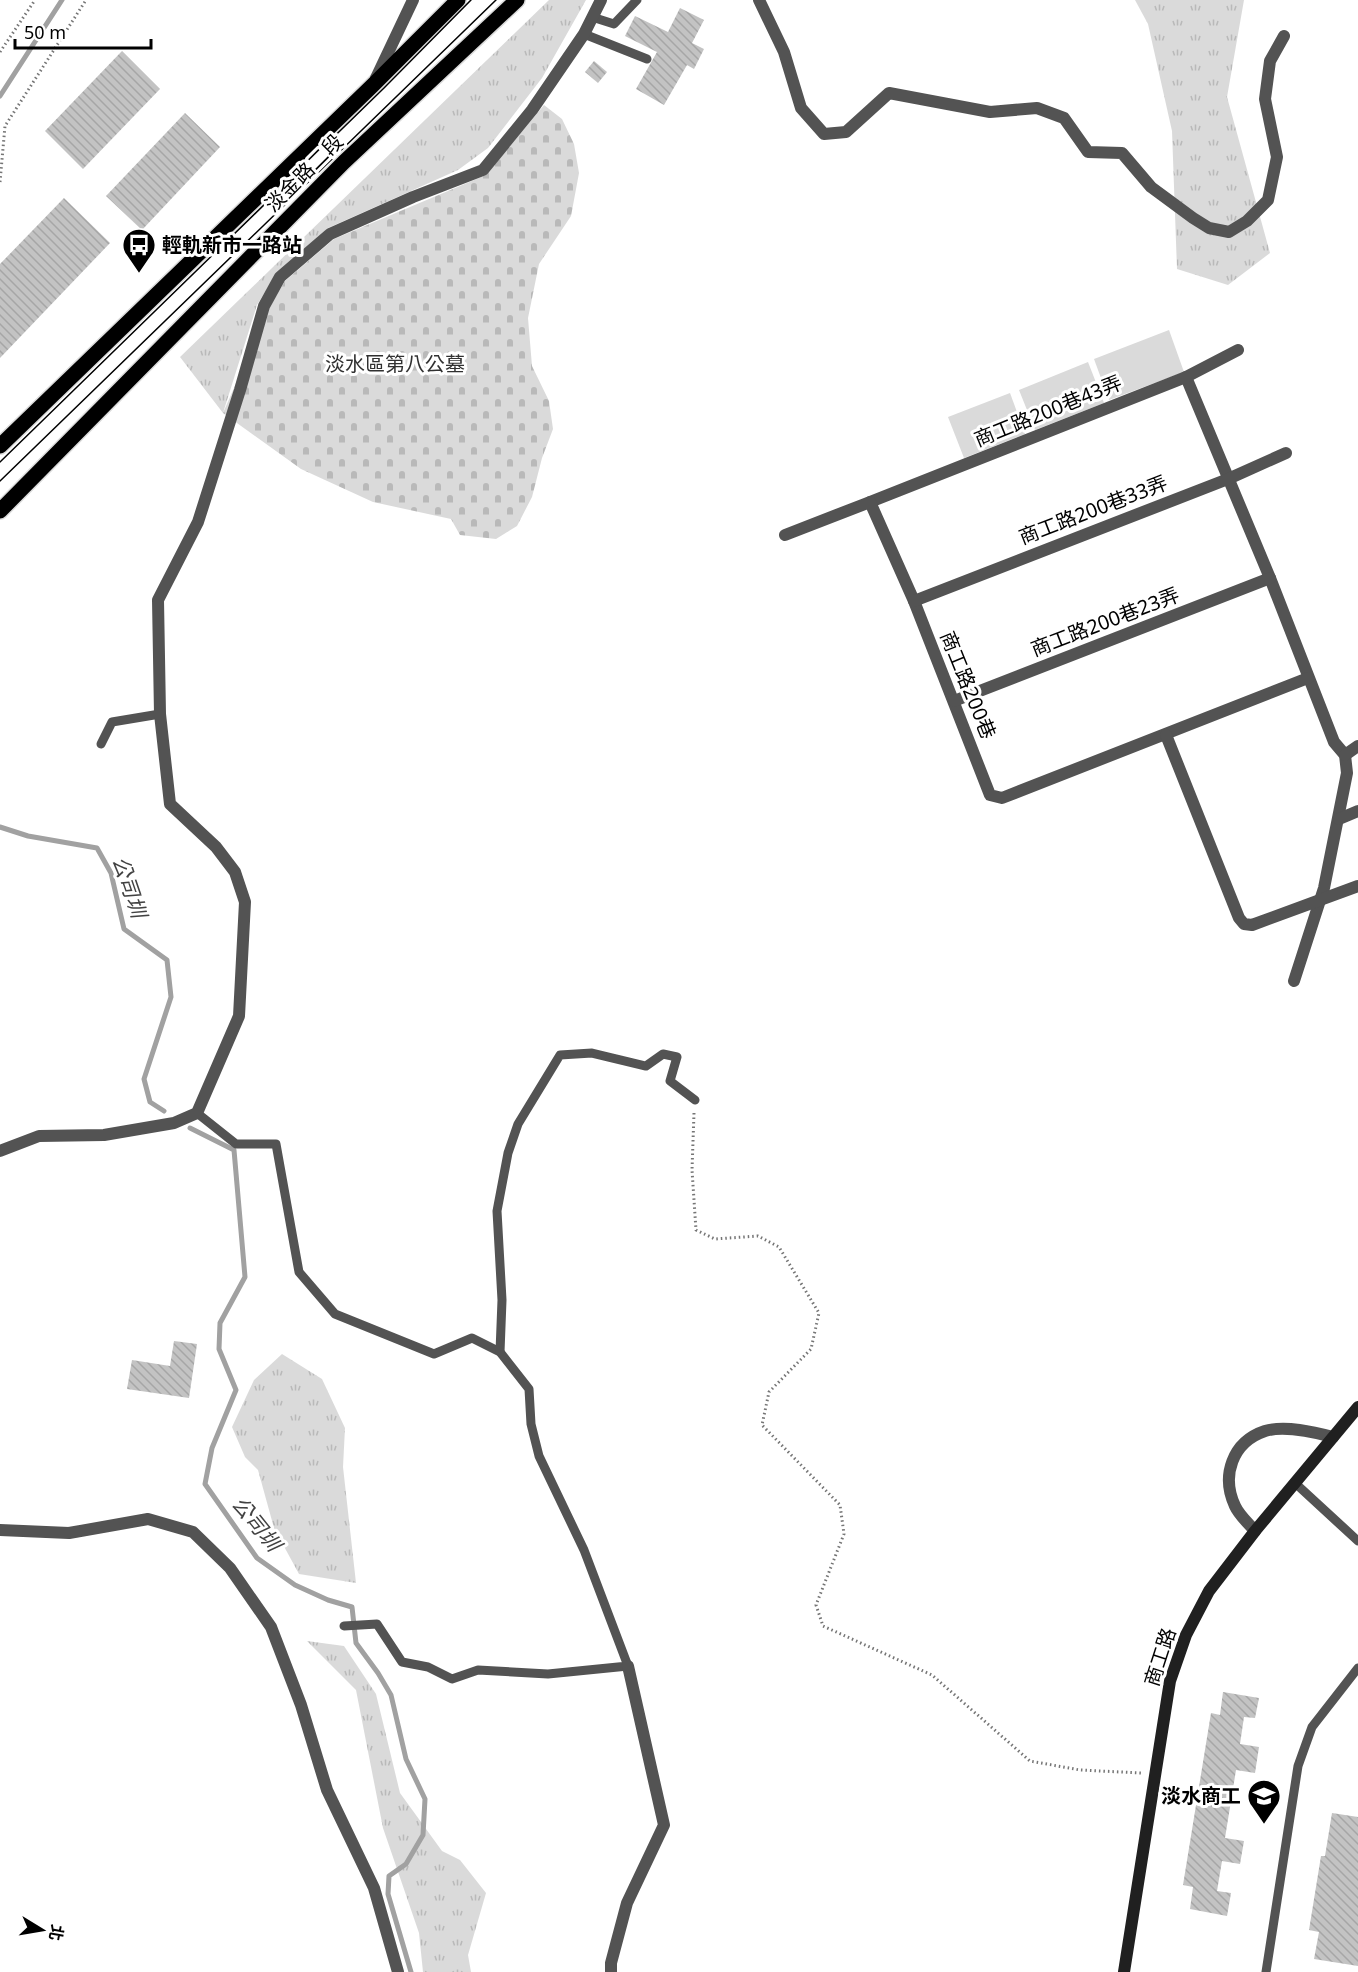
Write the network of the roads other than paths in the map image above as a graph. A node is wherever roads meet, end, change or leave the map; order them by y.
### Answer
1 (413, 0) edge
2 (458, 0) edge
3 (517, 0) edge
4 (601, 0) edge
5 (637, 0) edge
6 (759, 0) edge
7 (592, 17) junction
8 (584, 34) junction
9 (1284, 36) dead end
10 (647, 59) dead end
11 (372, 86) junction
12 (1238, 350) dead end
13 (1186, 377) junction
14 (0, 446) edge
15 (1286, 453) dead end
16 (1228, 479) junction
17 (870, 502) junction
18 (0, 511) edge
19 (785, 535) dead end
20 (1270, 578) junction
21 (914, 601) junction
22 (1308, 678) junction
23 (954, 701) junction
24 (160, 714) junction
25 (1166, 735) junction
26 (101, 744) dead end
27 (1358, 746) edge
28 (1345, 755) junction
29 (1358, 810) edge
30 (1339, 819) junction
31 (1358, 886) edge
32 (1318, 902) junction
33 (1294, 981) dead end
34 (695, 1100) road end
35 (197, 1113) junction
36 (0, 1151) edge
37 (500, 1352) junction
38 (1358, 1407) edge
39 (1333, 1437) junction
40 (1295, 1483) junction
41 (0, 1530) edge
42 (1255, 1531) junction
43 (1358, 1541) edge
44 (344, 1626) dead end
45 (628, 1666) junction
46 (1358, 1668) edge
47 (398, 1972) edge
48 (611, 1972) edge
49 (1124, 1972) edge
50 (1266, 1972) edge

1 - 11 street
2 - 11 main road, 淡金路二段
3 - 18 main road, 淡金路二段
4 - 7 street
5 - 7 lane
6 - 9 street
7 - 8 street
8 - 10 lane
8 - 24 street
11 - 14 main road, 淡金路二段
12 - 13 street, 商工路200巷43弄
13 - 16 street
13 - 17 street, 商工路200巷43弄
15 - 16 street, 商工路200巷33弄
16 - 20 street
16 - 21 street, 商工路200巷33弄
17 - 19 street
17 - 21 street, 商工路200巷
20 - 22 street
20 - 23 street, 商工路200巷23弄
21 - 23 street, 商工路200巷
22 - 25 street, 商工路200巷
22 - 28 street
23 - 25 street, 商工路200巷
24 - 26 lane
24 - 35 street
25 - 32 street
27 - 28 street
28 - 30 street
29 - 30 street
30 - 32 street
31 - 32 street
32 - 33 street
34 - 37 lane
35 - 36 street
35 - 37 lane
37 - 45 lane
38 - 39 street, 商工路
39 - 40 street, 商工路
39 - 42 street
40 - 42 street, 商工路
40 - 43 lane
41 - 47 street
42 - 49 street, 商工路
44 - 45 lane
45 - 48 street
46 - 50 lane

